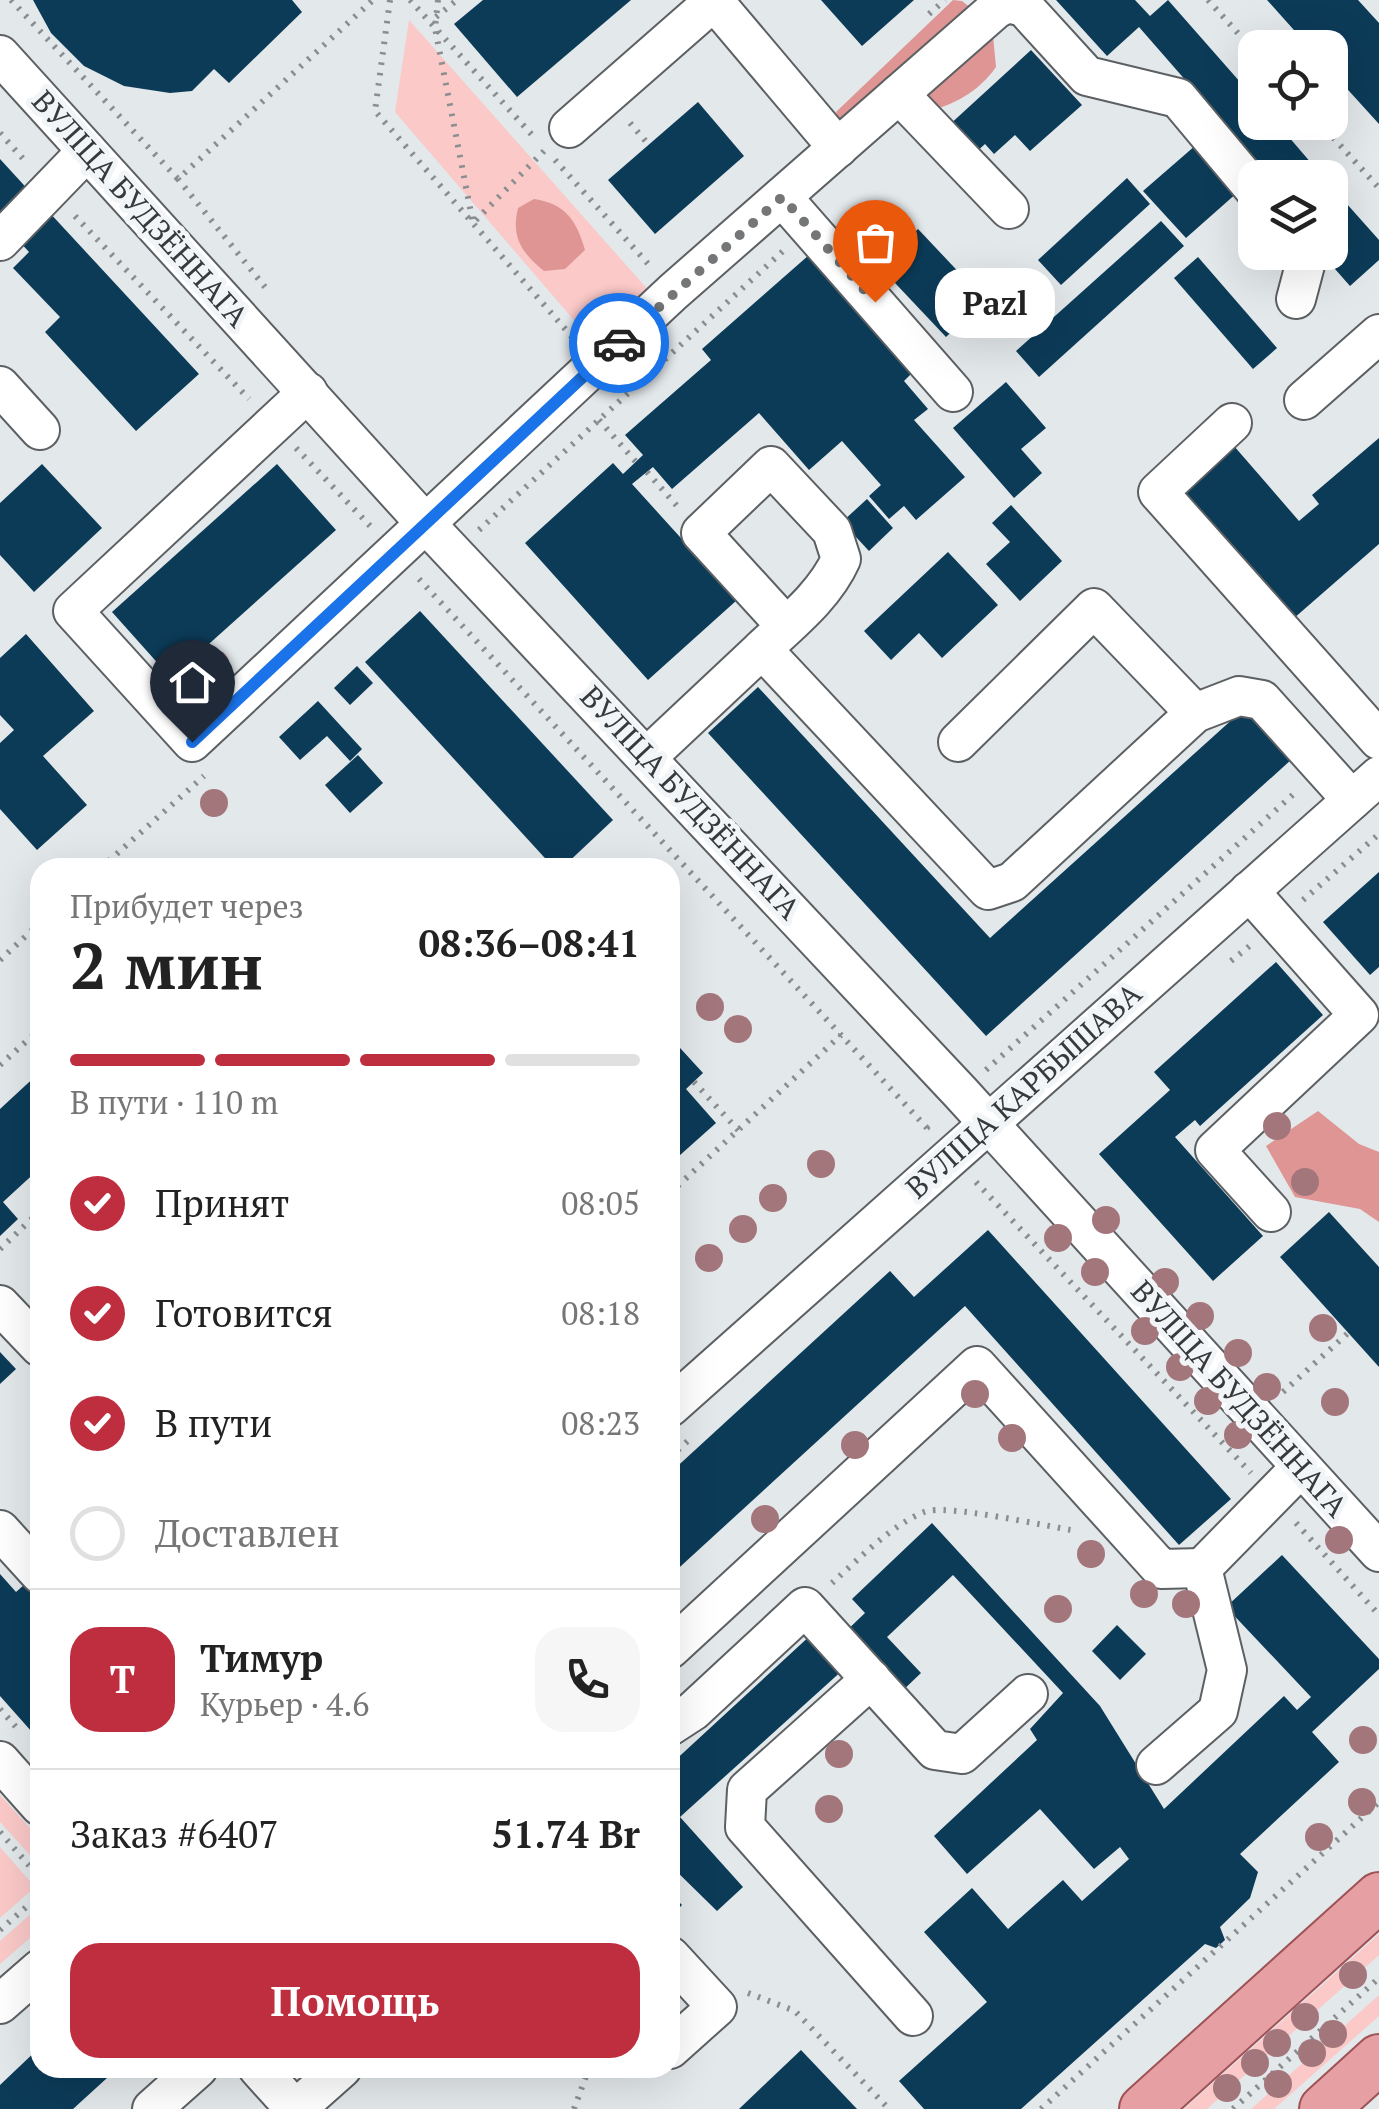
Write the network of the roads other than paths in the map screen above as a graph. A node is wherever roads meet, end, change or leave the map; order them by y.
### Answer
1 (713, 0) edge
2 (0, 55) edge
3 (899, 94) junction
4 (569, 128) road end
5 (838, 148) junction
6 (87, 151) junction
7 (1238, 170) edge
8 (782, 197) junction
9 (1009, 209) dead end
10 (0, 241) edge
11 (1304, 270) edge
12 (1296, 300) dead end
13 (1379, 334) edge
14 (0, 386) edge
15 (308, 392) junction
16 (953, 392) dead end
17 (1304, 400) dead end
18 (1232, 423) dead end
19 (40, 430) dead end
20 (426, 524) junction
21 (774, 638) junction
22 (1195, 713) junction
23 (1379, 740) edge
24 (958, 742) dead end
25 (647, 757) junction
26 (1365, 788) edge
27 (1249, 891) junction
28 (988, 1123) junction
29 (1270, 1212) dead end
30 (0, 1305) edge
31 (30, 1336) edge
32 (680, 1398) edge
33 (1301, 1467) junction
34 (0, 1530) edge
35 (1379, 1552) edge
36 (30, 1563) edge
37 (1202, 1568) junction
38 (680, 1640) edge
39 (872, 1679) junction
40 (1028, 1694) dead end
41 (680, 1719) edge
42 (0, 1761) edge
43 (1156, 1765) dead end
44 (30, 1795) edge
45 (1379, 1897) edge
46 (680, 1967) edge
47 (30, 1977) edge
48 (0, 2004) edge
49 (913, 2016) dead end
50 (680, 2040) edge
51 (1379, 2059) edge
52 (187, 2078) edge
53 (267, 2078) edge
54 (331, 2078) edge
55 (152, 2109) edge
56 (296, 2109) edge
57 (1144, 2109) edge
58 (1324, 2109) edge

1 - 4 street
1 - 5 street
2 - 6 street, ВУЛІЦА БУДЗЁННАГА
3 - 5 street
3 - 7 street
3 - 9 street
5 - 8 street
6 - 10 street
6 - 15 street, ВУЛІЦА БУДЗЁННАГА
8 - 16 street
8 - 20 street
11 - 12 street
13 - 17 street
14 - 19 street
15 - 20 street, ВУЛІЦА БУДЗЁННАГА
15 - 20 street
18 - 23 street
20 - 25 street, ВУЛІЦА БУДЗЁННАГА
21 - 21 street
21 - 22 street
21 - 25 street
22 - 24 street
22 - 26 street
25 - 28 street, ВУЛІЦА БУДЗЁННАГА
26 - 27 street, ВУЛІЦА КАРБЫШАВА
27 - 28 street, ВУЛІЦА КАРБЫШАВА
27 - 29 street
28 - 32 street, ВУЛІЦА КАРБЫШАВА
28 - 33 street, ВУЛІЦА БУДЗЁННАГА
30 - 31 street
33 - 35 street, ВУЛІЦА БУДЗЁННАГА
33 - 37 street
34 - 36 street
37 - 38 street
37 - 43 street
39 - 40 street
39 - 41 street
39 - 49 street
42 - 44 street
45 - 57 main road
46 - 50 street
47 - 48 street
51 - 58 main road
52 - 55 street
53 - 56 street
54 - 56 street

